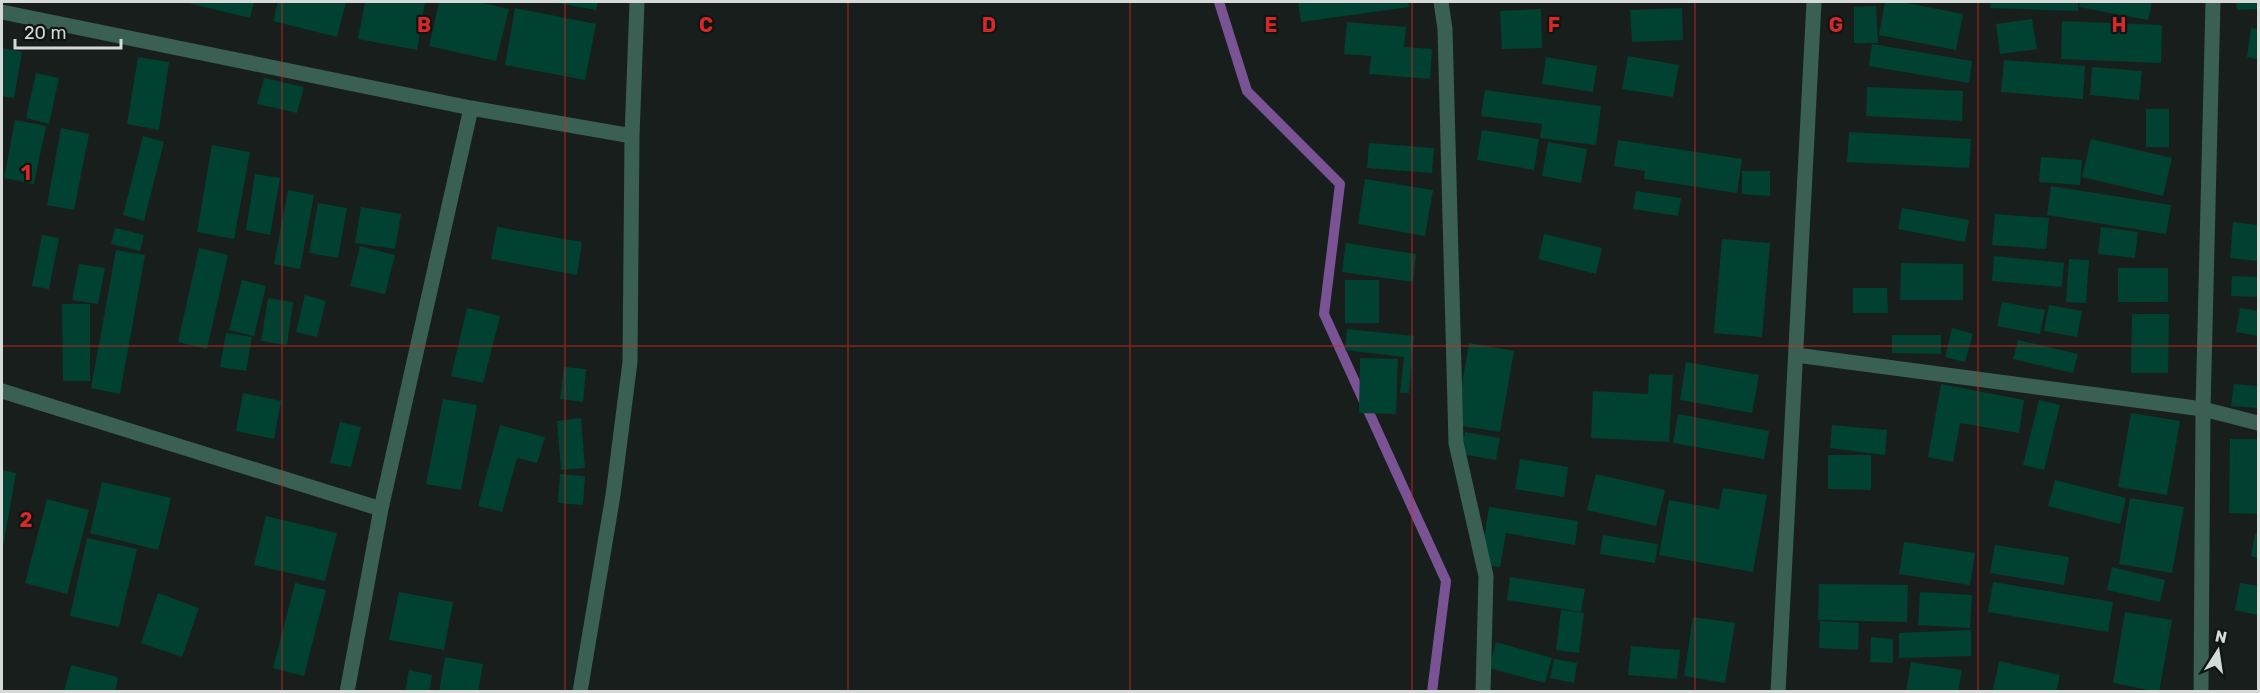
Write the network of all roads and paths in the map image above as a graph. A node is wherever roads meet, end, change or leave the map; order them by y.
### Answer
1 (637, 2) edge
2 (1441, 2) edge
3 (1814, 2) edge
4 (2213, 2) edge
5 (2, 12) edge
6 (471, 108) junction
7 (632, 136) junction
8 (1796, 355) junction
9 (2, 391) edge
10 (2203, 409) junction
11 (2259, 423) edge
12 (381, 509) junction
13 (347, 692) edge
14 (580, 692) edge
15 (1483, 692) edge
16 (1778, 692) edge
17 (2201, 692) edge

1 - 7 street
2 - 15 street
3 - 8 street
4 - 10 street
5 - 6 street
6 - 7 street
6 - 12 street
7 - 14 street
8 - 10 street
8 - 16 street
9 - 12 street
10 - 11 street
10 - 17 street
12 - 13 street

